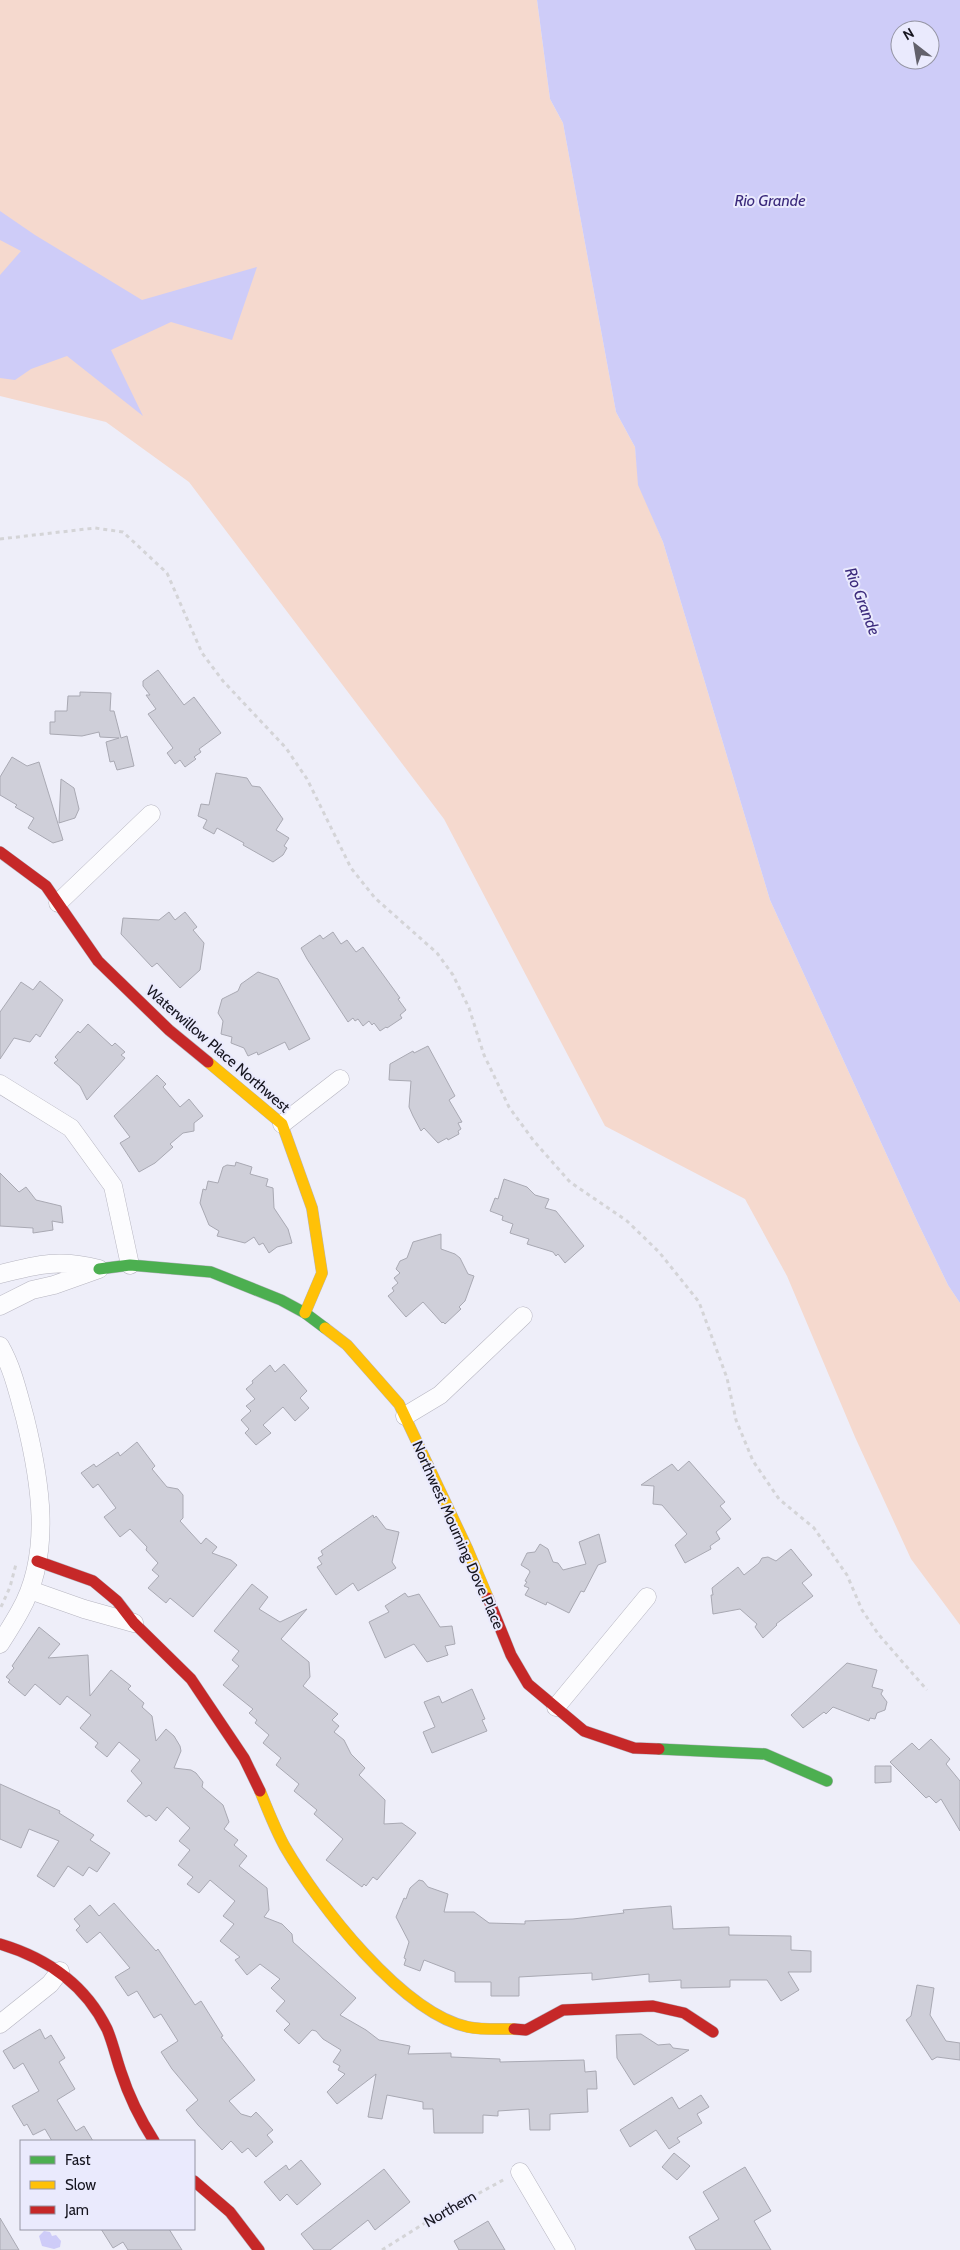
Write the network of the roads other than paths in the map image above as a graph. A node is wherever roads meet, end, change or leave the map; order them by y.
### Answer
1 (151, 814) dead end
2 (0, 852) edge
3 (58, 903) junction
4 (340, 1079) dead end
5 (0, 1084) edge
6 (282, 1124) junction
7 (130, 1265) junction
8 (99, 1269) junction
9 (0, 1274) edge
10 (0, 1306) edge
11 (305, 1313) junction
12 (522, 1316) dead end
13 (0, 1346) edge
14 (405, 1416) junction
15 (37, 1561) junction
16 (30, 1590) junction
17 (647, 1596) dead end
18 (134, 1623) junction
19 (0, 1644) edge
20 (556, 1707) junction
21 (827, 1781) dead end
22 (0, 1944) edge
23 (54, 1982) junction
24 (0, 2024) edge
25 (713, 2032) dead end
26 (153, 2140) edge
27 (520, 2172) road end
28 (195, 2181) edge
29 (259, 2250) edge
30 (566, 2250) edge

1 - 3 street
2 - 3 street, Waterwillow Place Northwest
3 - 6 street, Waterwillow Place Northwest
4 - 6 street
5 - 7 street
6 - 11 street, Waterwillow Place Northwest
7 - 8 street, Northwest Mourning Dove Place
7 - 11 street, Northwest Mourning Dove Place
8 - 9 street, Northwest Mourning Dove Place
8 - 10 street, Northwest Mourning Dove Place
11 - 14 street, Northwest Mourning Dove Place
12 - 14 street
13 - 15 street
14 - 20 street, Northwest Mourning Dove Place
15 - 16 street
15 - 18 street
16 - 18 street
16 - 19 street
17 - 20 street
18 - 25 street
20 - 21 street, Northwest Mourning Dove Place
22 - 23 street
23 - 24 street
23 - 26 street
27 - 30 street
28 - 29 street

